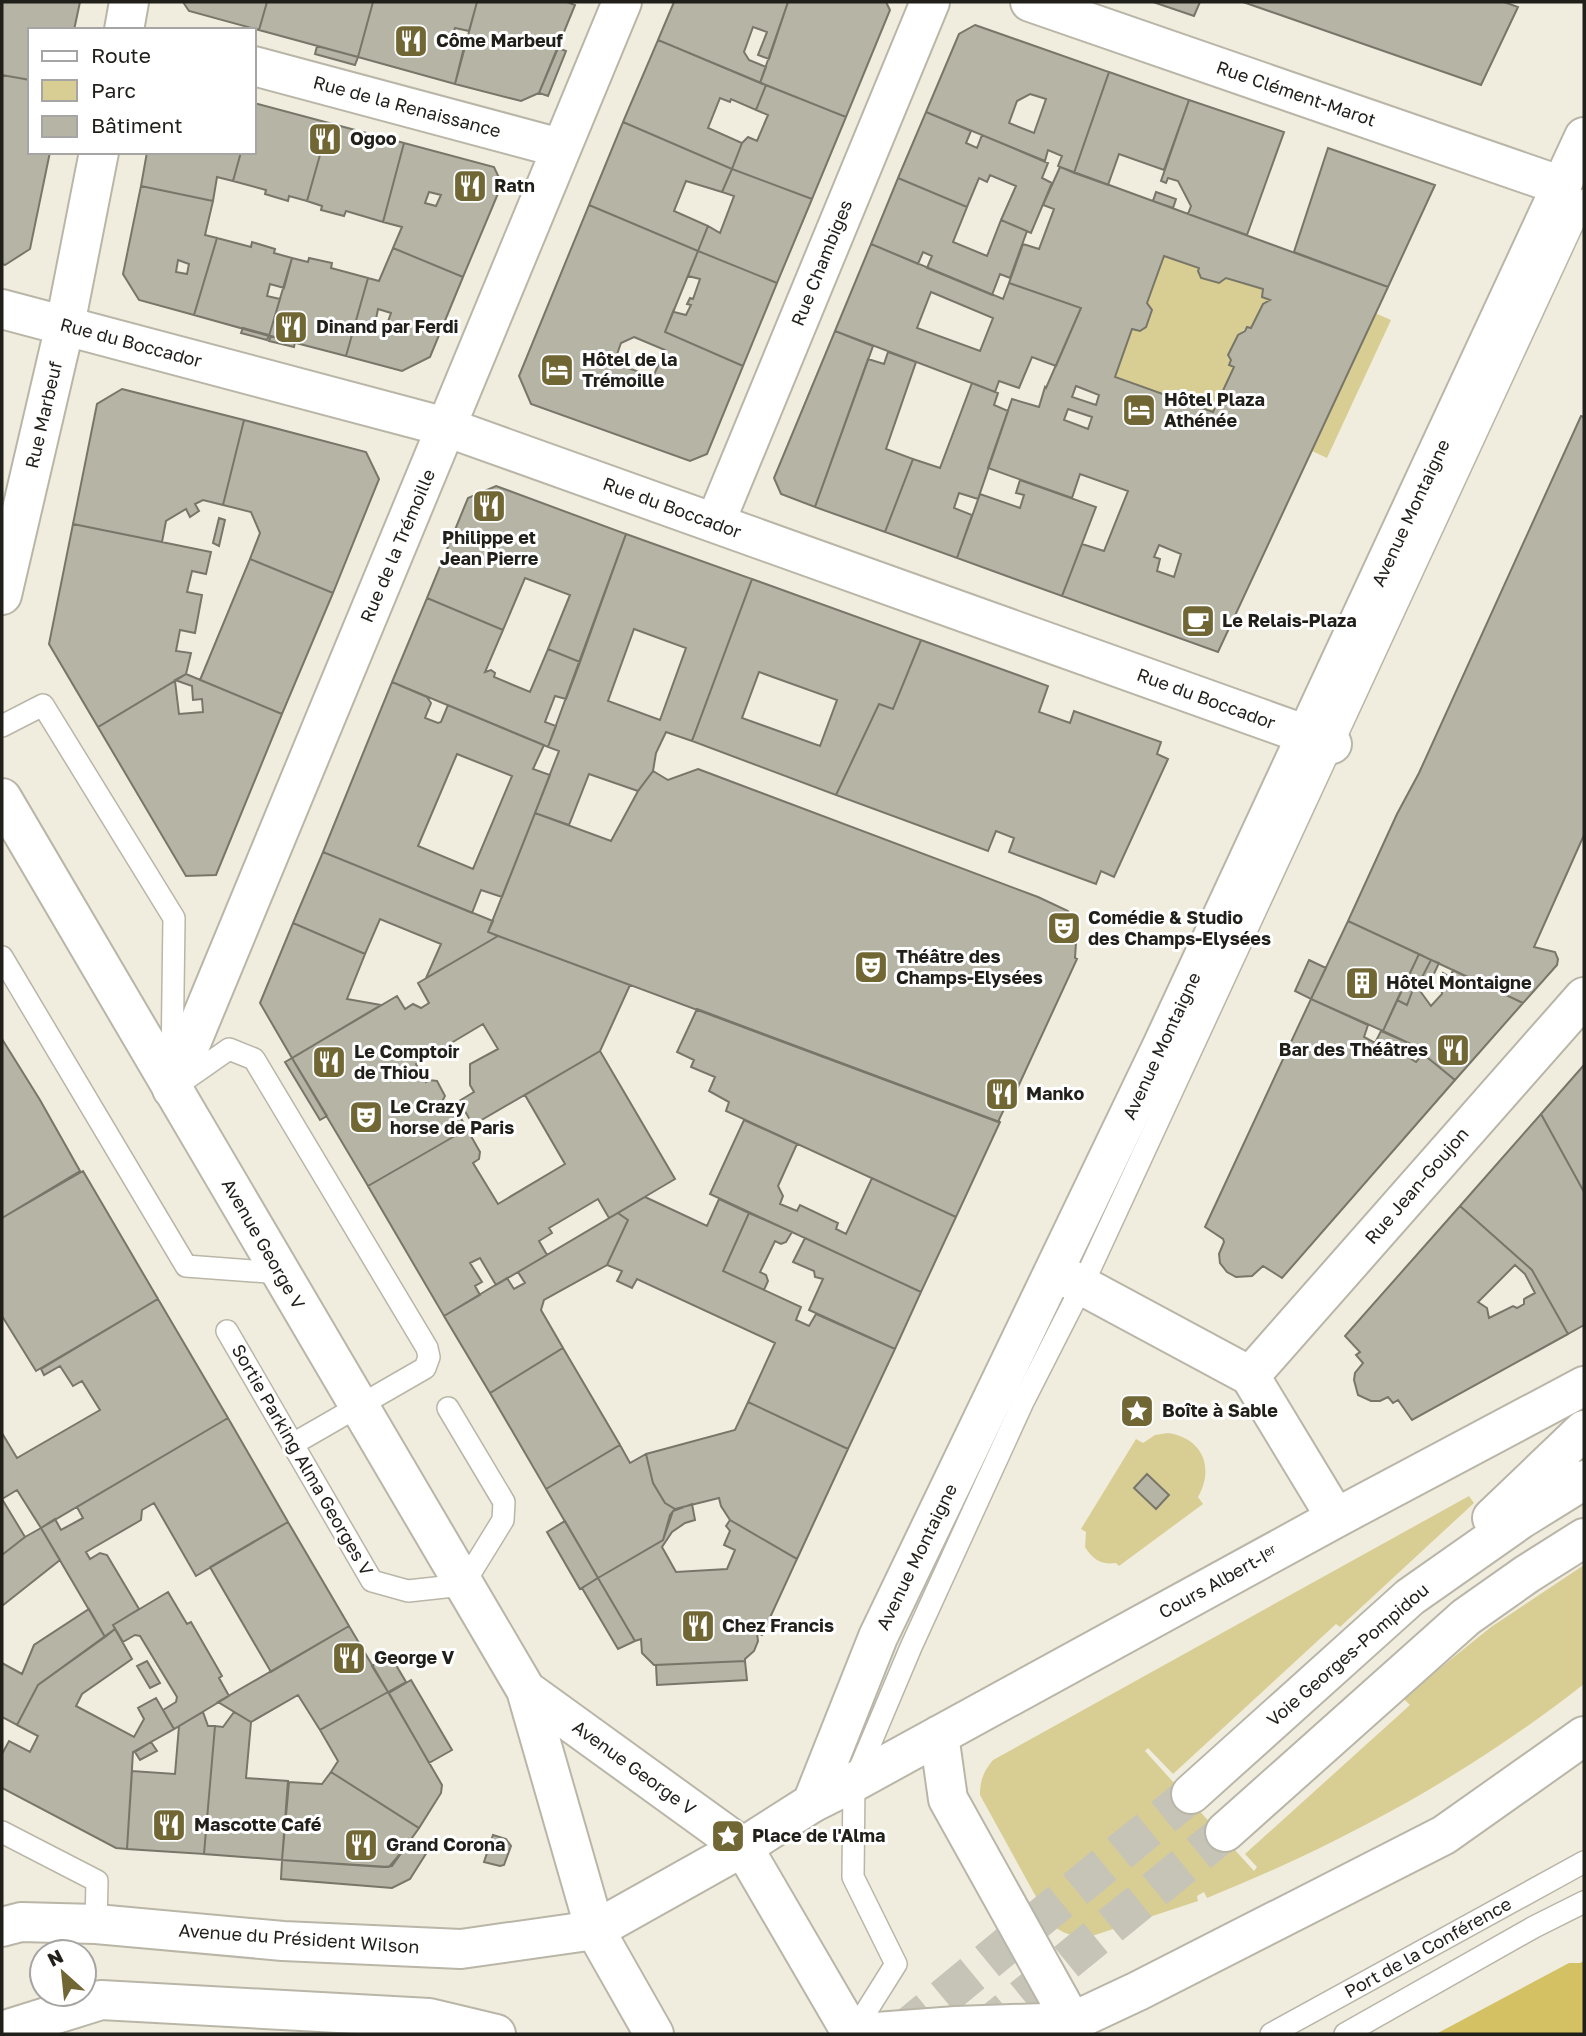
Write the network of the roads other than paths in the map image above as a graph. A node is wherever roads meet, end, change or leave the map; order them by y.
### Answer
1 (129, 2) edge
2 (622, 2) edge
3 (930, 2) edge
4 (1030, 2) edge
5 (124, 28) edge
6 (256, 67) edge
7 (1584, 137) edge
8 (560, 148) junction
9 (99, 154) edge
10 (1573, 193) edge
11 (2, 309) edge
12 (65, 325) junction
13 (446, 428) junction
14 (715, 523) junction
15 (2, 596) edge
16 (2, 726) edge
17 (1320, 740) junction
18 (2, 798) edge
19 (2, 957) edge
20 (1584, 997) edge
21 (172, 1089) junction
22 (280, 1273) junction
23 (1068, 1278) junction
24 (227, 1331) dead end
25 (1250, 1376) junction
26 (1584, 1386) edge
27 (358, 1406) junction
28 (447, 1408) dead end
29 (1584, 1430) edge
30 (293, 1444) junction
31 (1584, 1480) edge
32 (1336, 1518) junction
33 (1584, 1538) edge
34 (463, 1585) junction
35 (1410, 1597) junction
36 (526, 1690) junction
37 (939, 1735) junction
38 (1584, 1736) edge
39 (854, 1782) junction
40 (1191, 1794) tunnel mouth
41 (812, 1803) junction
42 (2, 1832) edge
43 (1225, 1832) tunnel mouth
44 (743, 1847) junction
45 (1584, 1862) edge
46 (1584, 1902) edge
47 (8, 1921) edge
48 (96, 1924) junction
49 (595, 1930) junction
50 (1072, 2030) edge
51 (2, 2031) edge
52 (496, 2034) edge
53 (654, 2034) edge
54 (851, 2034) edge
55 (1271, 2034) edge
56 (1345, 2034) edge

1 - 5 street
2 - 8 street, Rue de la Trémoille
3 - 14 street, Rue Chambiges
4 - 10 street, Rue Clément-Marot
6 - 8 street, Rue de la Renaissance
7 - 10 street, Avenue Montaigne
8 - 13 street, Rue de la Trémoille
9 - 12 street, Rue Marbeuf
10 - 17 street, Avenue Montaigne
11 - 12 street, Rue du Boccador
12 - 13 street, Rue du Boccador
12 - 15 street, Rue Marbeuf
13 - 14 street, Rue du Boccador
13 - 21 street, Rue de la Trémoille
14 - 17 street, Rue du Boccador
16 - 21 lane
17 - 23 street, Avenue Montaigne
18 - 21 street, Avenue George V
19 - 22 lane
20 - 25 street, Rue Jean-Goujon
21 - 22 street, Avenue George V
21 - 27 lane
22 - 27 street, Avenue George V
23 - 25 street
23 - 39 lane, Avenue Montaigne
23 - 41 street, Avenue Montaigne
24 - 30 lane, Sortie Parking Alma Georges V
25 - 32 street
26 - 32 street, Cours Albert-Iᵉʳ
27 - 30 lane
27 - 34 street, Avenue George V
28 - 34 lane
29 - 35 street
30 - 34 lane, Sortie Parking Alma Georges V
31 - 35 street, Voie Georges-Pompidou
32 - 37 street, Cours Albert-Iᵉʳ
33 - 43 street
34 - 36 street, Avenue George V
35 - 40 street, Voie Georges-Pompidou
36 - 44 street, Avenue George V
36 - 49 street, Avenue George V
37 - 39 street, Cours Albert-Iᵉʳ
37 - 50 street
38 - 50 street
39 - 41 street
39 - 54 lane
41 - 44 street
42 - 48 lane
44 - 49 street
44 - 54 street
45 - 55 lane, Port de la Conférence
46 - 56 lane, Port de la Conférence
47 - 48 street, Avenue du Président Wilson
48 - 49 street, Avenue du Président Wilson
49 - 53 street
50 - 54 street
51 - 52 street

